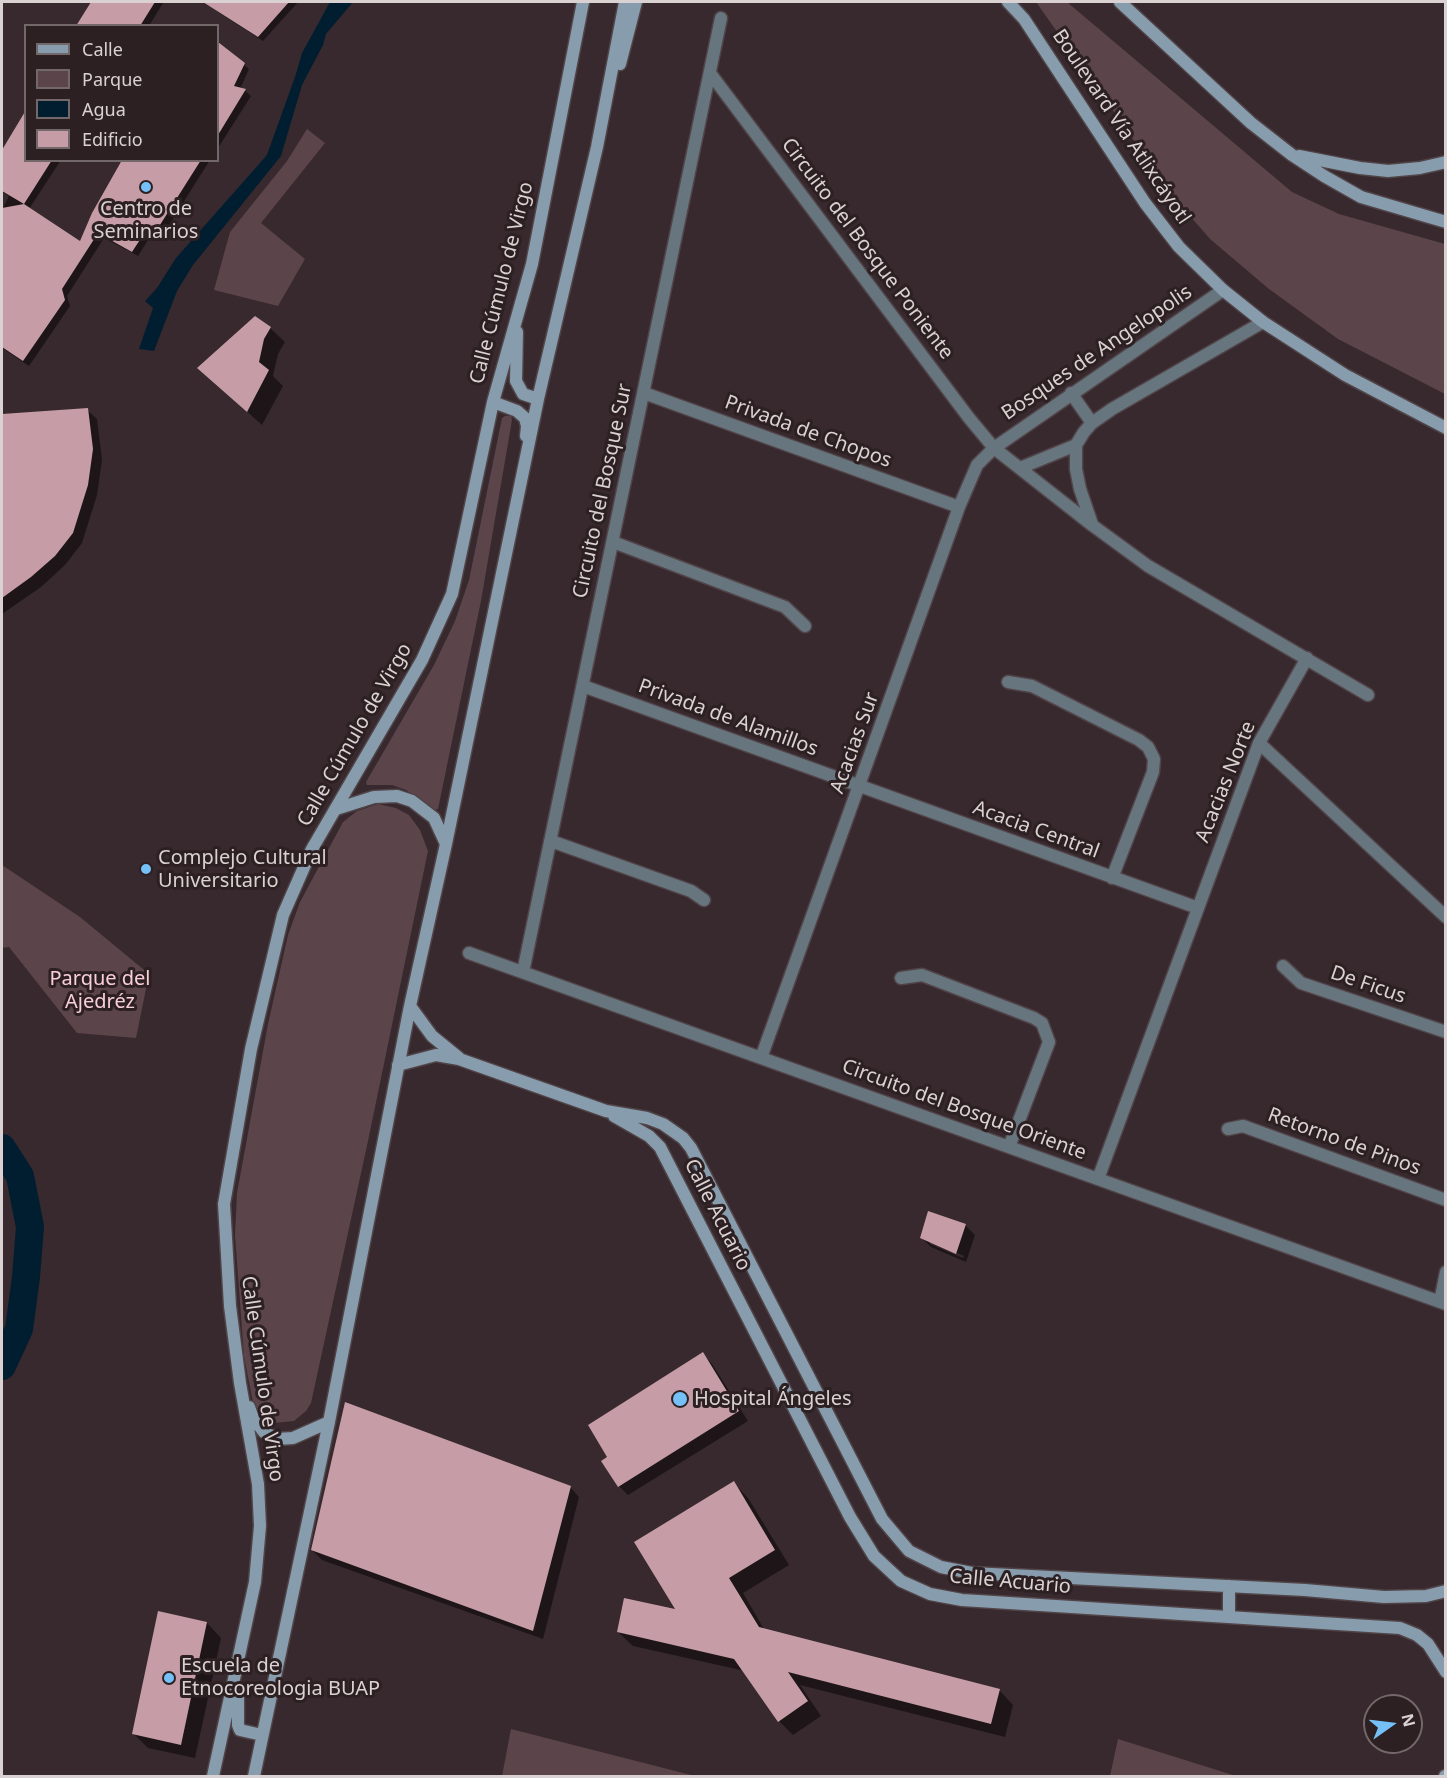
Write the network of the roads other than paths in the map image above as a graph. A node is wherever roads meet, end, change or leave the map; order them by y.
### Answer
1 (583, 2) edge
2 (620, 2) edge
3 (625, 2) edge
4 (636, 2) edge
5 (1008, 2) edge
6 (1120, 2) edge
7 (721, 18) dead end
8 (619, 36) junction
9 (710, 73) junction
10 (606, 99) junction
11 (1292, 155) junction
12 (1446, 162) edge
13 (1446, 222) edge
14 (1223, 290) junction
15 (517, 319) junction
16 (1263, 322) junction
17 (644, 393) junction
18 (1071, 393) junction
19 (538, 399) junction
20 (493, 402) junction
21 (1092, 423) junction
22 (1446, 428) edge
23 (1076, 445) junction
24 (994, 448) junction
25 (1020, 468) junction
26 (520, 490) junction
27 (959, 507) junction
28 (1092, 525) junction
29 (613, 542) junction
30 (805, 626) dead end
31 (1307, 658) junction
32 (1008, 682) dead end
33 (583, 686) junction
34 (1368, 696) dead end
35 (1259, 743) junction
36 (860, 787) junction
37 (336, 809) junction
38 (551, 841) junction
39 (446, 844) junction
40 (1112, 878) junction
41 (704, 900) dead end
42 (1198, 908) junction
43 (1446, 917) edge
44 (469, 952) dead end
45 (1283, 966) dead end
46 (523, 972) junction
47 (901, 978) dead end
48 (410, 1006) junction
49 (1446, 1032) edge
50 (761, 1058) junction
51 (459, 1059) junction
52 (398, 1065) junction
53 (606, 1111) junction
54 (1228, 1129) dead end
55 (1009, 1147) junction
56 (1098, 1179) junction
57 (1446, 1200) edge
58 (1446, 1272) edge
59 (1443, 1303) edge
60 (240, 1383) junction
61 (329, 1422) junction
62 (1229, 1586) junction
63 (1446, 1591) edge
64 (1229, 1616) junction
65 (238, 1663) junction
66 (1446, 1672) edge
67 (262, 1735) junction
68 (213, 1776) edge
69 (254, 1776) edge

1 - 15 main road, Calle Cúmulo de Virgo
2 - 8 main road
3 - 8 main road, Calle Cúmulo de Virgo
4 - 10 main road
5 - 14 main road, Boulevard Vía Atlixcáyotl
6 - 11 main road
7 - 9 street, Circuito del Bosque Sur
8 - 10 main road, Calle Cúmulo de Virgo
9 - 17 street, Circuito del Bosque Sur
9 - 24 street, Circuito del Bosque Poniente
10 - 19 main road, Calle Cúmulo de Virgo
11 - 12 main road
11 - 13 main road
14 - 16 main road, Boulevard Vía Atlixcáyotl
14 - 18 street, Bosques de Angelopolis
15 - 19 main road
15 - 20 main road, Calle Cúmulo de Virgo
16 - 21 street
16 - 22 main road, Boulevard Vía Atlixcáyotl
17 - 27 street, Privada de Chopos
17 - 29 street, Circuito del Bosque Sur
18 - 21 street
18 - 24 street, Bosques de Angelopolis
19 - 26 main road, Calle Cúmulo de Virgo
20 - 26 main road
20 - 37 main road, Calle Cúmulo de Virgo
21 - 23 street
23 - 25 street
23 - 28 street
24 - 25 street
24 - 27 street, Acacias Sur
25 - 28 street
26 - 39 main road, Calle Cúmulo de Virgo
27 - 36 street, Acacias Sur
28 - 31 street
29 - 30 street
29 - 33 street, Circuito del Bosque Sur
31 - 34 street
31 - 35 street, Acacias Norte
32 - 40 street
33 - 36 street, Privada de Alamillos
33 - 38 street, Circuito del Bosque Sur
35 - 42 street, Acacias Norte
35 - 43 street
36 - 40 street, Acacia Central
36 - 50 street, Acacias Sur
37 - 39 main road
37 - 60 main road, Calle Cúmulo de Virgo
38 - 41 street
38 - 46 street, Circuito del Bosque Sur
39 - 48 main road, Calle Cúmulo de Virgo
40 - 42 street, Acacia Central
42 - 56 street, Acacias Norte
44 - 46 street, Circuito del Bosque Oriente
45 - 49 street, De Ficus
46 - 50 street, Circuito del Bosque Oriente
47 - 55 street
48 - 51 main road, Calle Acuario
48 - 52 main road, Calle Cúmulo de Virgo
50 - 55 street, Circuito del Bosque Oriente
51 - 52 main road, Calle Acuario
51 - 53 main road, Calle Acuario
52 - 61 main road, Calle Cúmulo de Virgo
53 - 62 main road, Calle Acuario
53 - 64 main road, Calle Acuario
54 - 57 street, Retorno de Pinos
55 - 56 street, Circuito del Bosque Oriente
56 - 59 street, Circuito del Bosque Oriente
58 - 59 street
60 - 61 main road
60 - 65 main road, Calle Cúmulo de Virgo
61 - 67 main road, Calle Cúmulo de Virgo
62 - 63 main road, Calle Acuario
62 - 64 main road
64 - 66 main road, Calle Acuario
65 - 67 main road
65 - 68 main road, Calle Cúmulo de Virgo
67 - 69 main road, Calle Cúmulo de Virgo

